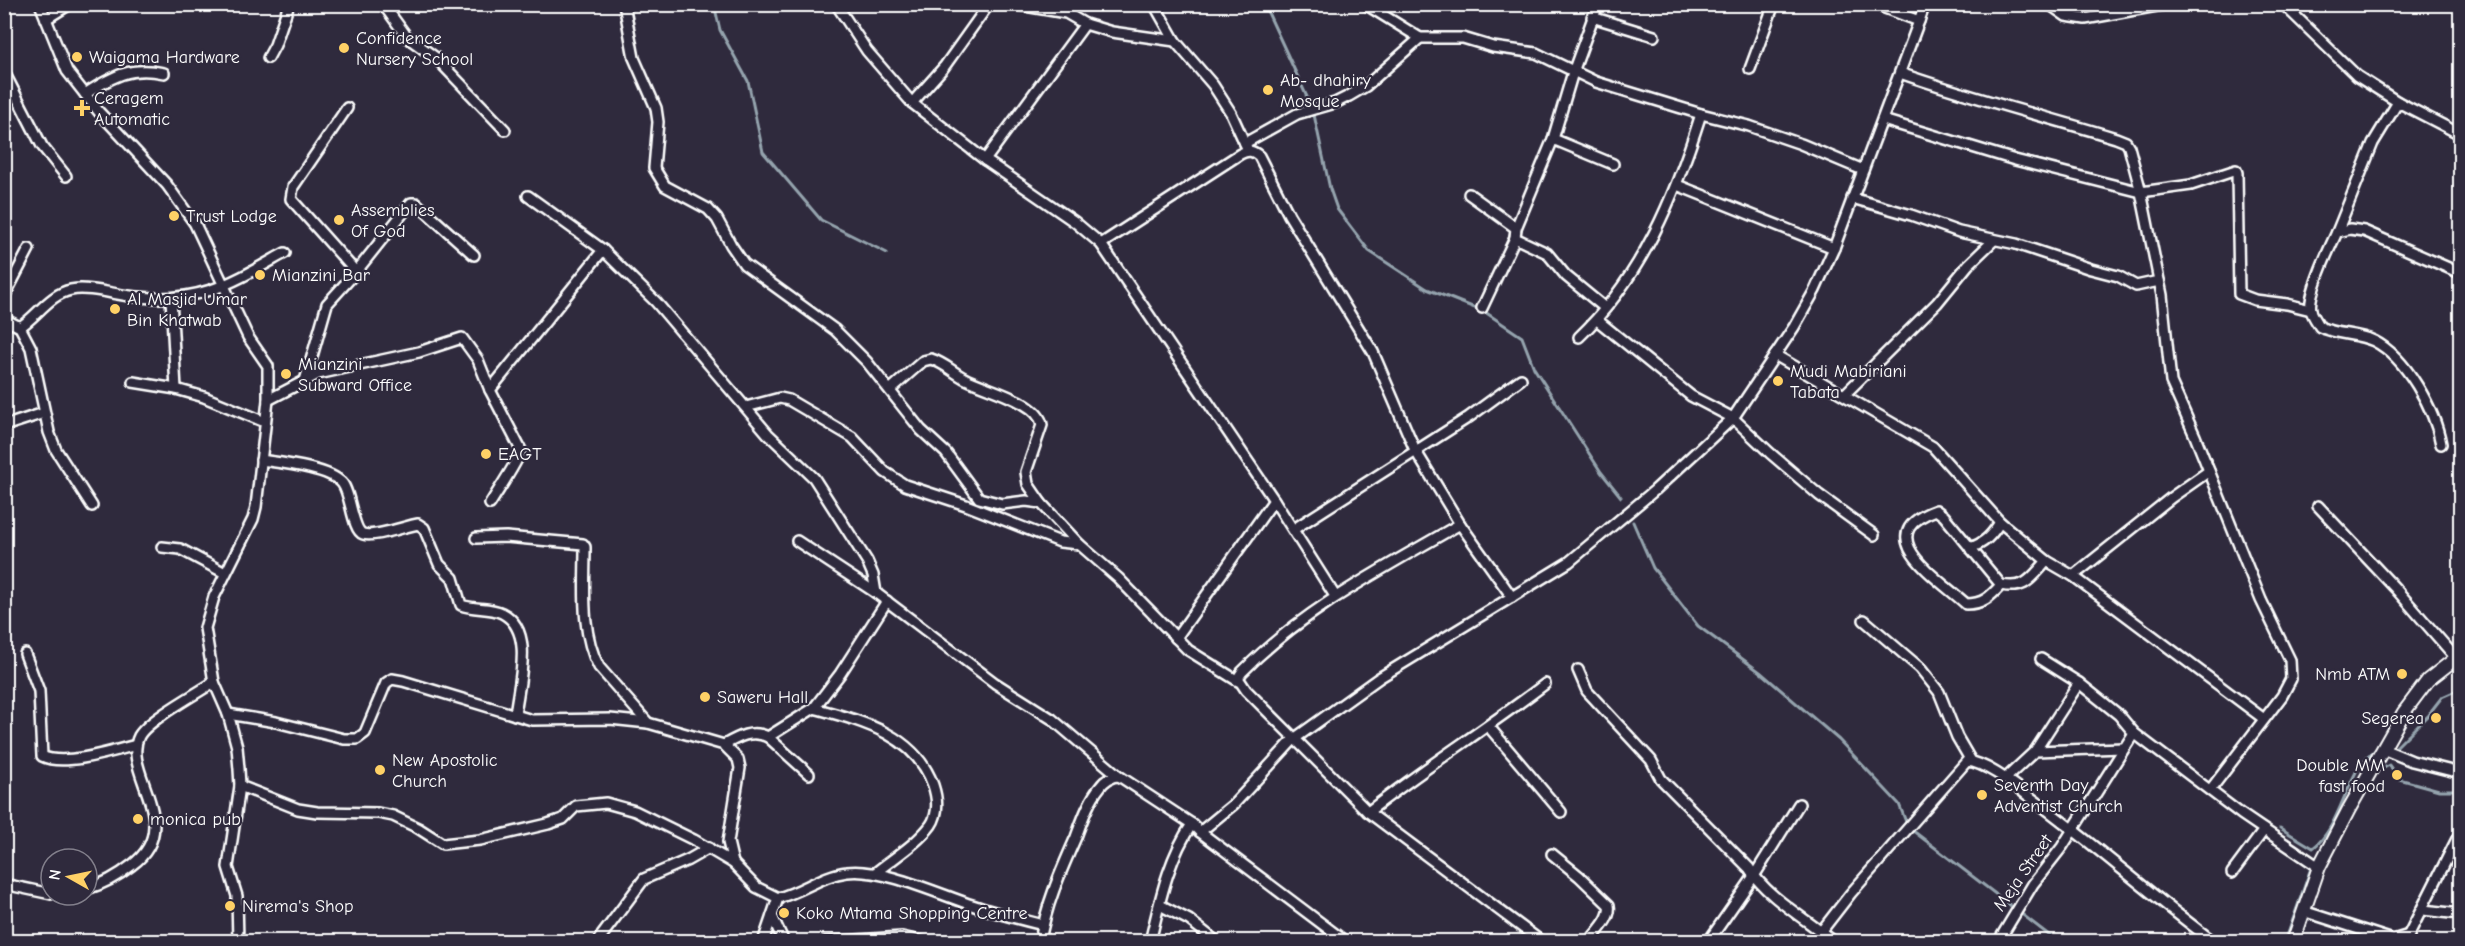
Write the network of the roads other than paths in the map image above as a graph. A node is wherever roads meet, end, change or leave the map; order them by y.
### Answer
1 (40, 4) edge
2 (70, 4) edge
3 (289, 4) edge
4 (383, 4) edge
5 (624, 4) edge
6 (836, 4) edge
7 (988, 4) edge
8 (1013, 4) edge
9 (1154, 4) edge
10 (1365, 4) edge
11 (1598, 4) edge
12 (1774, 4) edge
13 (1874, 4) edge
14 (1925, 4) edge
15 (2049, 4) edge
16 (2168, 4) edge
17 (2283, 4) edge
18 (1592, 17) junction
19 (46, 19) junction
20 (1919, 21) junction
21 (1085, 24) junction
22 (1654, 36) dead end
23 (1420, 38) junction
24 (1175, 41) junction
25 (268, 58) dead end
26 (1750, 69) dead end
27 (4, 72) edge
28 (1573, 72) junction
29 (164, 73) dead end
30 (1900, 73) junction
31 (85, 94) junction
32 (2398, 102) junction
33 (912, 103) junction
34 (347, 108) dead end
35 (1701, 114) junction
36 (1883, 120) junction
37 (505, 130) dead end
38 (2460, 134) edge
39 (1553, 139) junction
40 (1247, 147) junction
41 (984, 160) junction
42 (1612, 164) dead end
43 (1863, 170) junction
44 (66, 176) dead end
45 (1677, 185) junction
46 (2141, 192) junction
47 (1469, 194) dead end
48 (528, 196) dead end
49 (1852, 198) junction
50 (2337, 232) junction
51 (1516, 233) junction
52 (1994, 240) junction
53 (1101, 244) junction
54 (1834, 248) junction
55 (29, 249) dead end
56 (603, 250) junction
57 (285, 253) dead end
58 (474, 255) dead end
59 (356, 272) junction
60 (2460, 273) edge
61 (2159, 281) junction
62 (225, 286) junction
63 (4, 297) edge
64 (171, 298) junction
65 (1482, 308) dead end
66 (1605, 308) junction
67 (2311, 310) junction
68 (4, 319) edge
69 (1597, 320) junction
70 (20, 327) junction
71 (1579, 338) dead end
72 (1775, 355) junction
73 (1521, 379) dead end
74 (305, 381) junction
75 (133, 382) dead end
76 (176, 389) junction
77 (490, 390) junction
78 (890, 390) junction
79 (1845, 394) junction
80 (268, 400) junction
81 (746, 406) junction
82 (44, 413) junction
83 (1733, 418) junction
84 (265, 422) junction
85 (4, 426) edge
86 (2441, 444) dead end
87 (1416, 450) junction
88 (261, 460) junction
89 (2210, 471) junction
90 (1274, 500) junction
91 (1041, 503) junction
92 (490, 504) dead end
93 (92, 506) dead end
94 (2318, 506) dead end
95 (2000, 522) junction
96 (1460, 524) junction
97 (1294, 529) junction
98 (1874, 535) dead end
99 (476, 538) dead end
100 (798, 541) dead end
101 (1079, 544) junction
102 (162, 547) dead end
103 (1970, 548) junction
104 (2047, 561) junction
105 (225, 573) junction
106 (2073, 576) junction
107 (2001, 585) junction
108 (876, 593) junction
109 (1335, 596) junction
110 (1512, 597) junction
111 (887, 602) junction
112 (1864, 620) dead end
113 (1176, 638) junction
114 (25, 654) dead end
115 (2458, 656) edge
116 (2041, 659) dead end
117 (1578, 670) dead end
118 (1238, 681) junction
119 (214, 682) junction
120 (2079, 683) junction
121 (1545, 684) dead end
122 (814, 708) junction
123 (228, 714) junction
124 (515, 715) junction
125 (2264, 719) junction
126 (648, 723) junction
127 (1489, 727) junction
128 (2134, 733) junction
129 (768, 737) junction
130 (1294, 739) junction
131 (136, 745) junction
132 (724, 745) junction
133 (2123, 748) junction
134 (2383, 749) junction
135 (2035, 751) junction
136 (1971, 761) junction
137 (2460, 773) edge
138 (809, 774) dead end
139 (1119, 776) junction
140 (2005, 779) junction
141 (240, 786) junction
142 (2211, 789) junction
143 (1799, 804) dead end
144 (1368, 812) junction
145 (1561, 812) dead end
146 (1192, 824) junction
147 (2073, 829) junction
148 (2264, 830) junction
149 (1200, 832) junction
150 (2460, 833) edge
151 (709, 848) junction
152 (1552, 854) dead end
153 (733, 863) junction
154 (2319, 867) junction
155 (875, 873) junction
156 (2232, 873) dead end
157 (1754, 876) junction
158 (4, 884) edge
159 (99, 884) edge
160 (39, 891) edge
161 (778, 898) junction
162 (1160, 905) junction
163 (2423, 910) junction
164 (2303, 911) junction
165 (2460, 914) edge
166 (772, 916) junction
167 (1043, 926) junction
168 (1821, 930) junction
169 (2407, 938) edge
170 (238, 942) edge
171 (597, 942) edge
172 (763, 942) edge
173 (784, 942) edge
174 (825, 942) edge
175 (925, 942) edge
176 (1040, 942) edge
177 (1150, 942) edge
178 (1217, 942) edge
179 (1346, 942) edge
180 (1542, 942) edge
181 (1589, 942) edge
182 (1708, 942) edge
183 (1814, 942) edge
184 (1834, 942) edge
185 (1998, 942) edge
186 (2214, 942) edge
187 (2294, 942) edge

1 - 19 street
2 - 19 street
3 - 25 street
4 - 37 street
5 - 78 street
6 - 33 street
7 - 33 street
8 - 21 street
9 - 24 street
10 - 23 street
11 - 18 street
12 - 26 street
13 - 20 street
14 - 20 street
15 - 16 street
17 - 32 street
18 - 22 street
18 - 28 street
19 - 31 street
20 - 30 street
21 - 24 street
21 - 41 street
23 - 28 street
23 - 40 street
24 - 40 street
27 - 44 street
28 - 35 street
28 - 39 street
29 - 31 street
30 - 36 street
30 - 46 street
31 - 62 street
32 - 38 street
32 - 50 street
33 - 41 street
34 - 59 street
35 - 43 street
35 - 45 street
36 - 43 street
36 - 46 street
39 - 42 street
39 - 51 street
40 - 53 street
40 - 87 street
41 - 53 street
43 - 49 street
45 - 54 street
45 - 66 street
46 - 61 street
46 - 67 street
47 - 51 street
48 - 56 street
49 - 52 street
49 - 54 street
50 - 60 street
50 - 67 street
51 - 65 street
51 - 66 street
52 - 61 street
52 - 79 street
53 - 90 street
54 - 72 street
55 - 63 street
56 - 77 street
56 - 81 street
57 - 62 street
58 - 59 street
59 - 74 street
61 - 89 street
62 - 64 street
62 - 80 street
64 - 70 street
64 - 76 street
66 - 69 street
67 - 86 street
68 - 70 street
69 - 71 street
69 - 83 street
70 - 82 street
72 - 79 street
72 - 83 street
73 - 87 street
74 - 77 street
74 - 80 street
75 - 76 street
76 - 84 street
77 - 92 street
78 - 91 street
78 - 91 street
79 - 95 street
80 - 84 street
81 - 101 street
81 - 108 street
82 - 85 street
82 - 93 street
83 - 98 street
83 - 110 street
84 - 88 street
87 - 96 street
87 - 97 street
88 - 105 street
88 - 124 street
89 - 106 street
89 - 125 street
90 - 97 street
90 - 113 street
91 - 101 street
94 - 115 street
95 - 103 street
95 - 104 street
96 - 109 street
96 - 110 street
97 - 109 street
99 - 126 street
100 - 108 street
101 - 113 street
102 - 105 street
103 - 107 street
103 - 107 street
104 - 106 street
104 - 107 street
105 - 119 street
106 - 125 street
108 - 111 street
109 - 118 street
110 - 130 street
111 - 122 street
111 - 139 street
112 - 136 street
113 - 118 street
114 - 131 street
115 - 134 main road
116 - 120 street
117 - 157 street
118 - 130 street
119 - 123 street
119 - 131 street
120 - 128 street
120 - 135 street
121 - 127 street
122 - 129 street
122 - 155 street
123 - 124 street
123 - 141 street
124 - 126 street
125 - 142 street
126 - 132 street
127 - 144 street
127 - 145 street
128 - 133 street, Meja Street
128 - 142 street
129 - 132 street
129 - 138 street
130 - 144 street
130 - 149 street
131 - 159 street
132 - 153 street
133 - 135 street
133 - 147 street, Meja Street
134 - 137 street
134 - 154 main road
135 - 140 street
136 - 140 street
136 - 168 street
139 - 146 street
139 - 167 street
140 - 147 street
141 - 151 street
141 - 170 street
142 - 148 street
143 - 157 street
144 - 180 street
146 - 149 street
146 - 162 street
147 - 185 street, Meja Street
147 - 186 street
148 - 154 street
148 - 156 street
149 - 179 street
150 - 163 street
151 - 153 street
151 - 171 street
152 - 181 street
153 - 161 street
154 - 164 main road
155 - 161 street
155 - 167 street
157 - 168 street
157 - 182 street
158 - 160 street
161 - 166 street
162 - 177 street
162 - 178 street
163 - 165 street
163 - 169 street
164 - 169 street
164 - 187 main road
166 - 172 street
166 - 173 street
167 - 176 street
168 - 183 street
168 - 184 street
174 - 175 street

